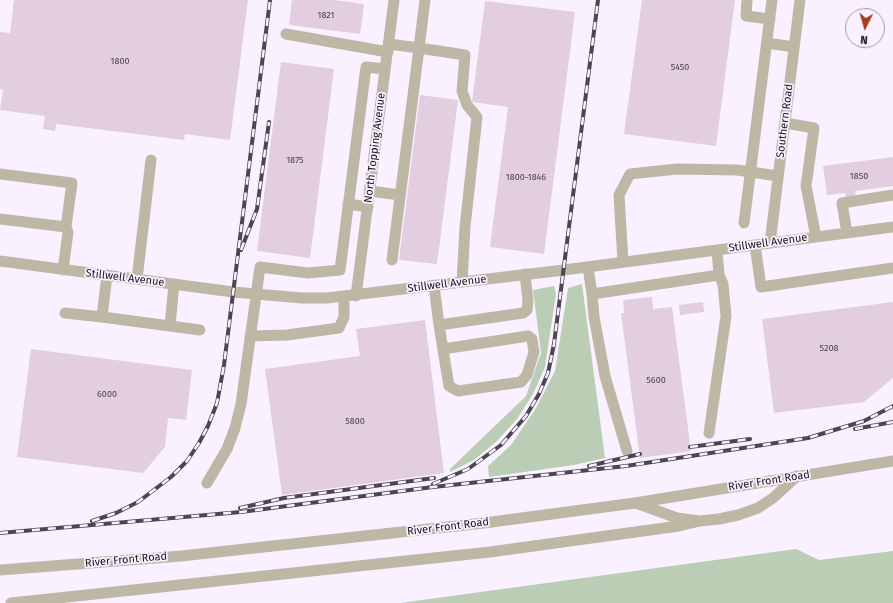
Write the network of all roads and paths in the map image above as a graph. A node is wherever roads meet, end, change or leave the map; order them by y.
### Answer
1 (394, 0) edge
2 (425, 0) edge
3 (748, 0) edge
4 (772, 0) edge
5 (800, 0) edge
6 (770, 19) junction
7 (286, 34) dead end
8 (767, 43) junction
9 (794, 47) junction
10 (388, 48) junction
11 (419, 48) junction
12 (385, 69) junction
13 (785, 122) junction
14 (358, 130) junction
15 (377, 133) junction
16 (151, 160) dead end
17 (750, 171) junction
18 (0, 174) edge
19 (778, 176) junction
20 (370, 191) junction
21 (400, 195) junction
22 (893, 195) edge
23 (348, 204) junction
24 (368, 207) junction
25 (0, 219) edge
26 (744, 223) dead end
27 (66, 227) junction
28 (893, 227) edge
29 (847, 233) junction
30 (816, 237) junction
31 (770, 243) junction
32 (755, 245) junction
33 (717, 250) junction
34 (392, 260) dead end
35 (0, 261) edge
36 (623, 262) junction
37 (588, 267) junction
38 (893, 268) edge
39 (63, 270) junction
40 (525, 274) junction
41 (107, 275) junction
42 (719, 275) junction
43 (137, 279) junction
44 (462, 282) junction
45 (174, 284) junction
46 (434, 286) junction
47 (256, 294) junction
48 (592, 294) junction
49 (356, 296) junction
50 (344, 297) junction
51 (65, 313) dead end
52 (102, 317) junction
53 (439, 325) junction
54 (170, 326) junction
55 (200, 330) dead end
56 (250, 336) junction
57 (443, 349) junction
58 (709, 434) dead end
59 (627, 451) dead end
60 (893, 461) edge
61 (797, 476) junction
62 (207, 483) dead end
63 (635, 502) junction
64 (700, 521) junction
65 (0, 570) edge
66 (11, 603) edge

1 - 10 street, North Topping Avenue
2 - 11 street
3 - 6 street
4 - 6 street
5 - 9 street, Southern Road
6 - 8 street
7 - 10 street
8 - 9 street
8 - 17 street
9 - 13 street, Southern Road
10 - 11 street
10 - 12 street, North Topping Avenue
11 - 21 street
11 - 44 street
12 - 14 street
12 - 15 street, North Topping Avenue
13 - 19 street, Southern Road
13 - 30 street
14 - 15 street
14 - 23 street
15 - 20 street, North Topping Avenue
16 - 43 street
17 - 19 street
17 - 26 street
17 - 36 street
18 - 27 street
19 - 31 street, Southern Road
20 - 21 street
20 - 24 street, North Topping Avenue
21 - 34 street
22 - 29 street
23 - 24 street
23 - 47 street
24 - 49 street, North Topping Avenue
25 - 27 street
27 - 39 street
28 - 29 street, Stillwell Avenue
29 - 30 street, Stillwell Avenue
30 - 31 street, Stillwell Avenue
31 - 32 street, Stillwell Avenue
32 - 33 street, Stillwell Avenue
32 - 38 street
33 - 36 street, Stillwell Avenue
33 - 42 street
35 - 39 street, Stillwell Avenue
36 - 37 street, Stillwell Avenue
37 - 40 street, Stillwell Avenue
37 - 48 street
39 - 41 street, Stillwell Avenue
40 - 44 street, Stillwell Avenue
40 - 53 street
41 - 43 street, Stillwell Avenue
41 - 52 street
42 - 48 street
42 - 58 street
43 - 45 street, Stillwell Avenue
44 - 46 street, Stillwell Avenue
45 - 47 street, Stillwell Avenue
45 - 54 street
46 - 49 street, Stillwell Avenue
46 - 53 street
47 - 50 street, Stillwell Avenue
47 - 56 street
48 - 59 street
49 - 50 street, Stillwell Avenue
50 - 56 street
51 - 52 street
52 - 54 street
53 - 57 street
54 - 55 street
56 - 62 street
57 - 57 street
60 - 61 street, River Front Road
61 - 63 street, River Front Road
61 - 64 street
63 - 64 street
63 - 65 street, River Front Road
64 - 66 street

